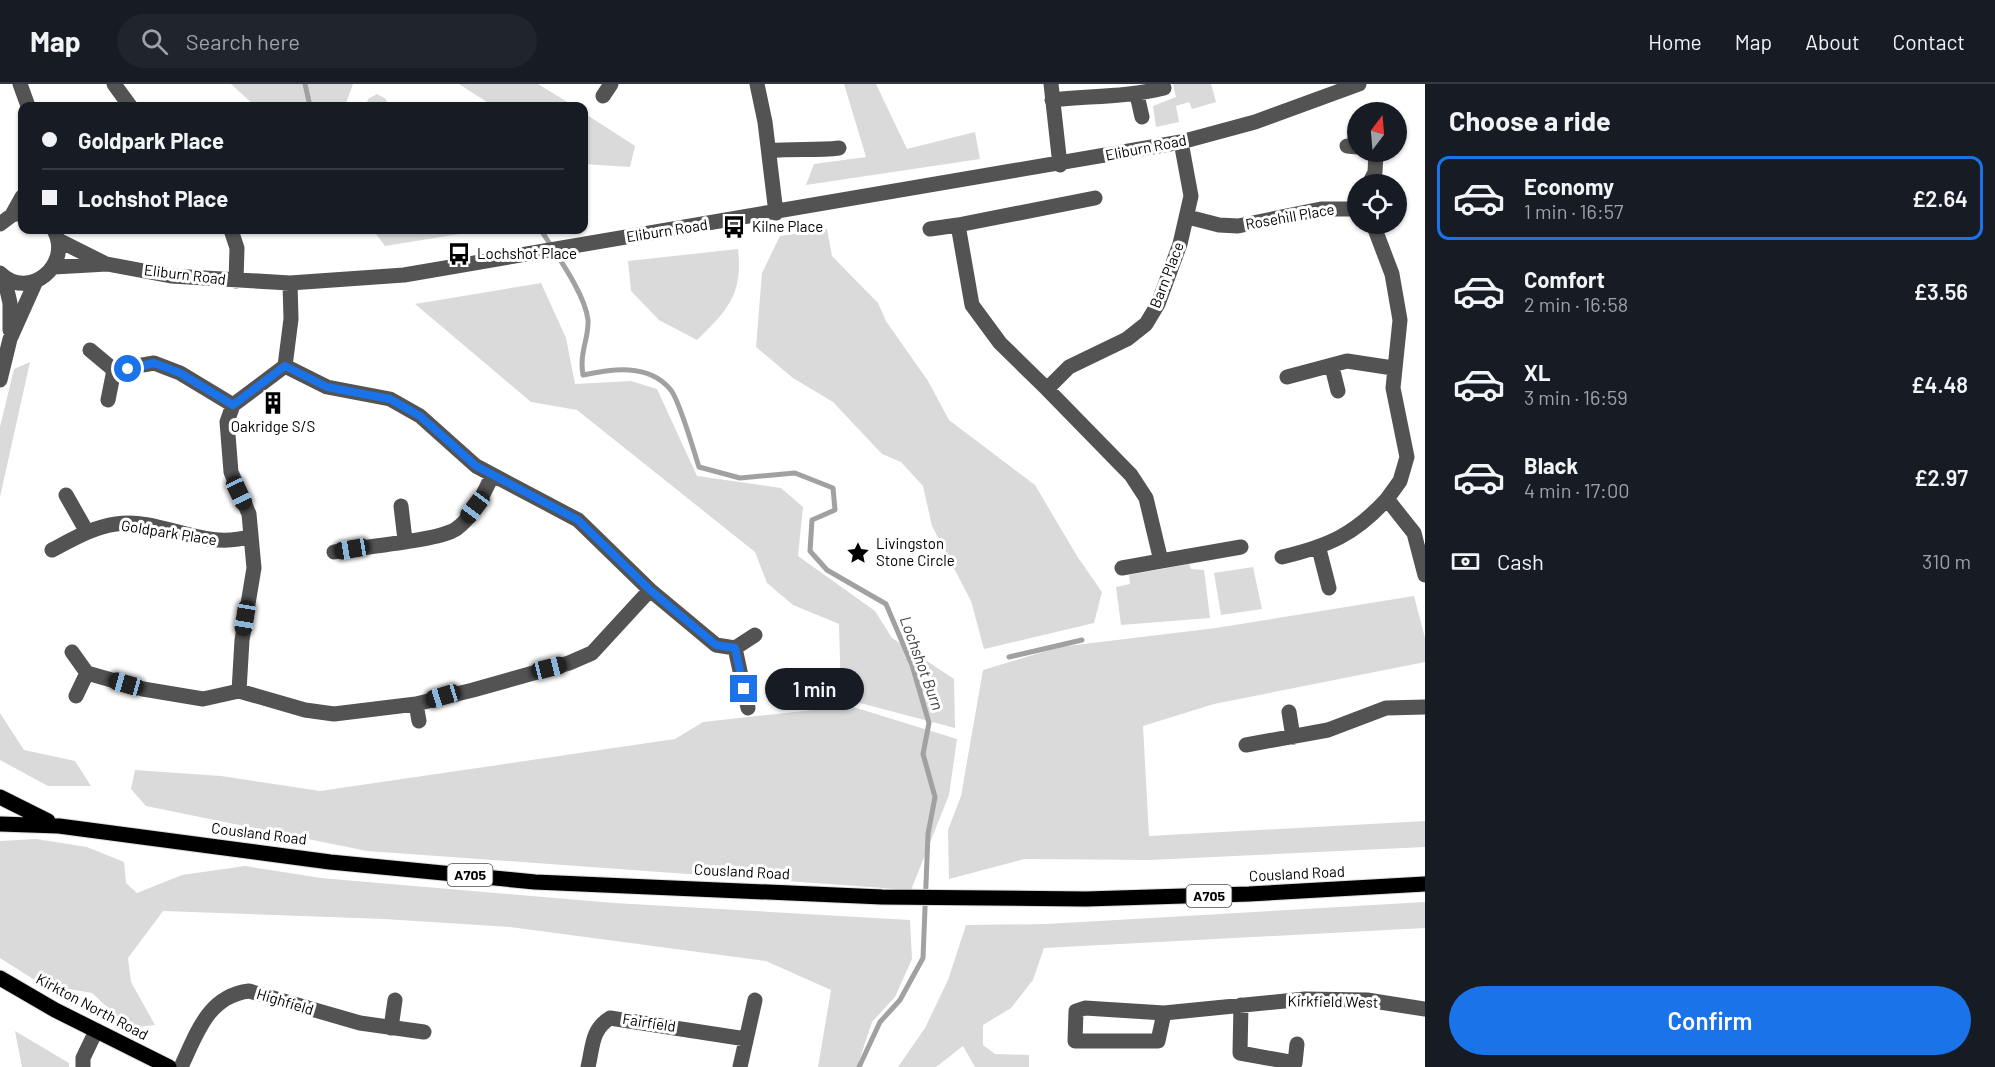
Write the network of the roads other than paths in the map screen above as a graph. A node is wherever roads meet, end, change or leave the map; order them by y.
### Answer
1 (20, 84) edge
2 (114, 84) edge
3 (757, 84) edge
4 (1051, 84) edge
5 (1359, 84) edge
6 (1164, 88) dead end
7 (1137, 95) junction
8 (1052, 100) junction
9 (27, 102) edge
10 (127, 102) edge
11 (1142, 117) dead end
12 (1181, 142) junction
13 (839, 148) dead end
14 (769, 151) junction
15 (1060, 165) junction
16 (1095, 198) dead end
17 (1347, 209) edge
18 (776, 213) junction
19 (1188, 217) junction
20 (958, 225) junction
21 (930, 229) dead end
22 (232, 234) edge
23 (1377, 234) edge
24 (56, 235) edge
25 (107, 264) junction
26 (54, 267) junction
27 (2, 275) edge
28 (36, 281) junction
29 (236, 281) junction
30 (291, 283) junction
31 (10, 339) junction
32 (90, 350) dead end
33 (285, 366) junction
34 (1332, 367) junction
35 (1393, 368) junction
36 (114, 370) junction
37 (1287, 377) dead end
38 (0, 380) edge
39 (1047, 389) junction
40 (1338, 391) dead end
41 (108, 400) dead end
42 (233, 405) junction
43 (492, 476) junction
44 (66, 495) dead end
45 (1387, 499) junction
46 (401, 506) dead end
47 (87, 532) junction
48 (251, 536) junction
49 (405, 540) junction
50 (1241, 547) dead end
51 (1319, 549) junction
52 (52, 550) dead end
53 (334, 552) dead end
54 (1282, 557) dead end
55 (1161, 561) junction
56 (1122, 568) dead end
57 (1425, 575) edge
58 (1329, 588) dead end
59 (650, 590) junction
60 (755, 635) dead end
61 (735, 648) junction
62 (72, 652) dead end
63 (87, 673) junction
64 (239, 691) junction
65 (76, 696) dead end
66 (416, 704) junction
67 (1425, 707) edge
68 (748, 708) dead end
69 (1289, 712) dead end
70 (419, 721) dead end
71 (1293, 737) junction
72 (1246, 745) dead end
73 (0, 797) edge
74 (0, 824) edge
75 (59, 826) junction
76 (1425, 885) edge
77 (0, 978) edge
78 (395, 1000) dead end
79 (754, 1000) dead end
80 (1241, 1005) junction
81 (1425, 1009) edge
82 (1164, 1012) junction
83 (391, 1028) junction
84 (96, 1031) junction
85 (424, 1032) dead end
86 (746, 1039) junction
87 (1297, 1044) dead end
88 (1239, 1060) edge
89 (83, 1067) edge
90 (169, 1067) edge
91 (181, 1067) edge
92 (588, 1067) edge
93 (740, 1067) edge

1 - 9 street
2 - 10 street
3 - 14 street
4 - 8 street
5 - 12 street, Eliburn Road
6 - 7 street
7 - 8 street
7 - 11 street
8 - 15 street
12 - 15 street, Eliburn Road
12 - 19 street, Barn Place
13 - 14 street
14 - 18 street
15 - 18 street, Eliburn Road
16 - 20 street
17 - 19 street, Rosehill Place
18 - 30 street, Eliburn Road
19 - 39 street, Barn Place
20 - 21 street
20 - 39 street
22 - 29 street
23 - 35 street
24 - 25 street, Eliburn Road
24 - 26 street
25 - 26 street, Eliburn Road
25 - 29 street, Eliburn Road
26 - 28 street
27 - 28 street
27 - 31 street
28 - 31 street
29 - 30 street, Eliburn Road
30 - 33 street
31 - 38 street
32 - 36 street
33 - 42 street
33 - 43 street
34 - 35 street
34 - 37 street
34 - 40 street
35 - 45 street
36 - 41 street
36 - 42 street
39 - 55 street
42 - 48 street
43 - 49 street
43 - 59 street
44 - 47 street
45 - 51 street
45 - 57 street
46 - 49 street
47 - 48 street, Goldpark Place
47 - 52 street, Goldpark Place
48 - 64 street
49 - 53 street
50 - 55 street
51 - 54 street
51 - 58 street
55 - 56 street
59 - 61 street
59 - 66 street
60 - 61 street
61 - 68 street
62 - 63 street
63 - 64 street
63 - 65 street
64 - 66 street
66 - 70 street
67 - 71 street
69 - 71 street
71 - 72 street
73 - 75 main road, Cousland Road / A705
74 - 75 main road, Cousland Road / A705
75 - 76 main road, Cousland Road / A705
77 - 84 main road, Kirkton North Road
78 - 83 street
79 - 86 street
80 - 81 street, Kirkfield West
80 - 82 street, Kirkfield West
80 - 88 street
82 - 82 street, Kirkfield West
83 - 85 street, Highfield
83 - 91 street, Highfield
84 - 89 street
84 - 90 main road, Kirkton North Road
86 - 92 street, Fairfield
86 - 93 street
87 - 88 street

